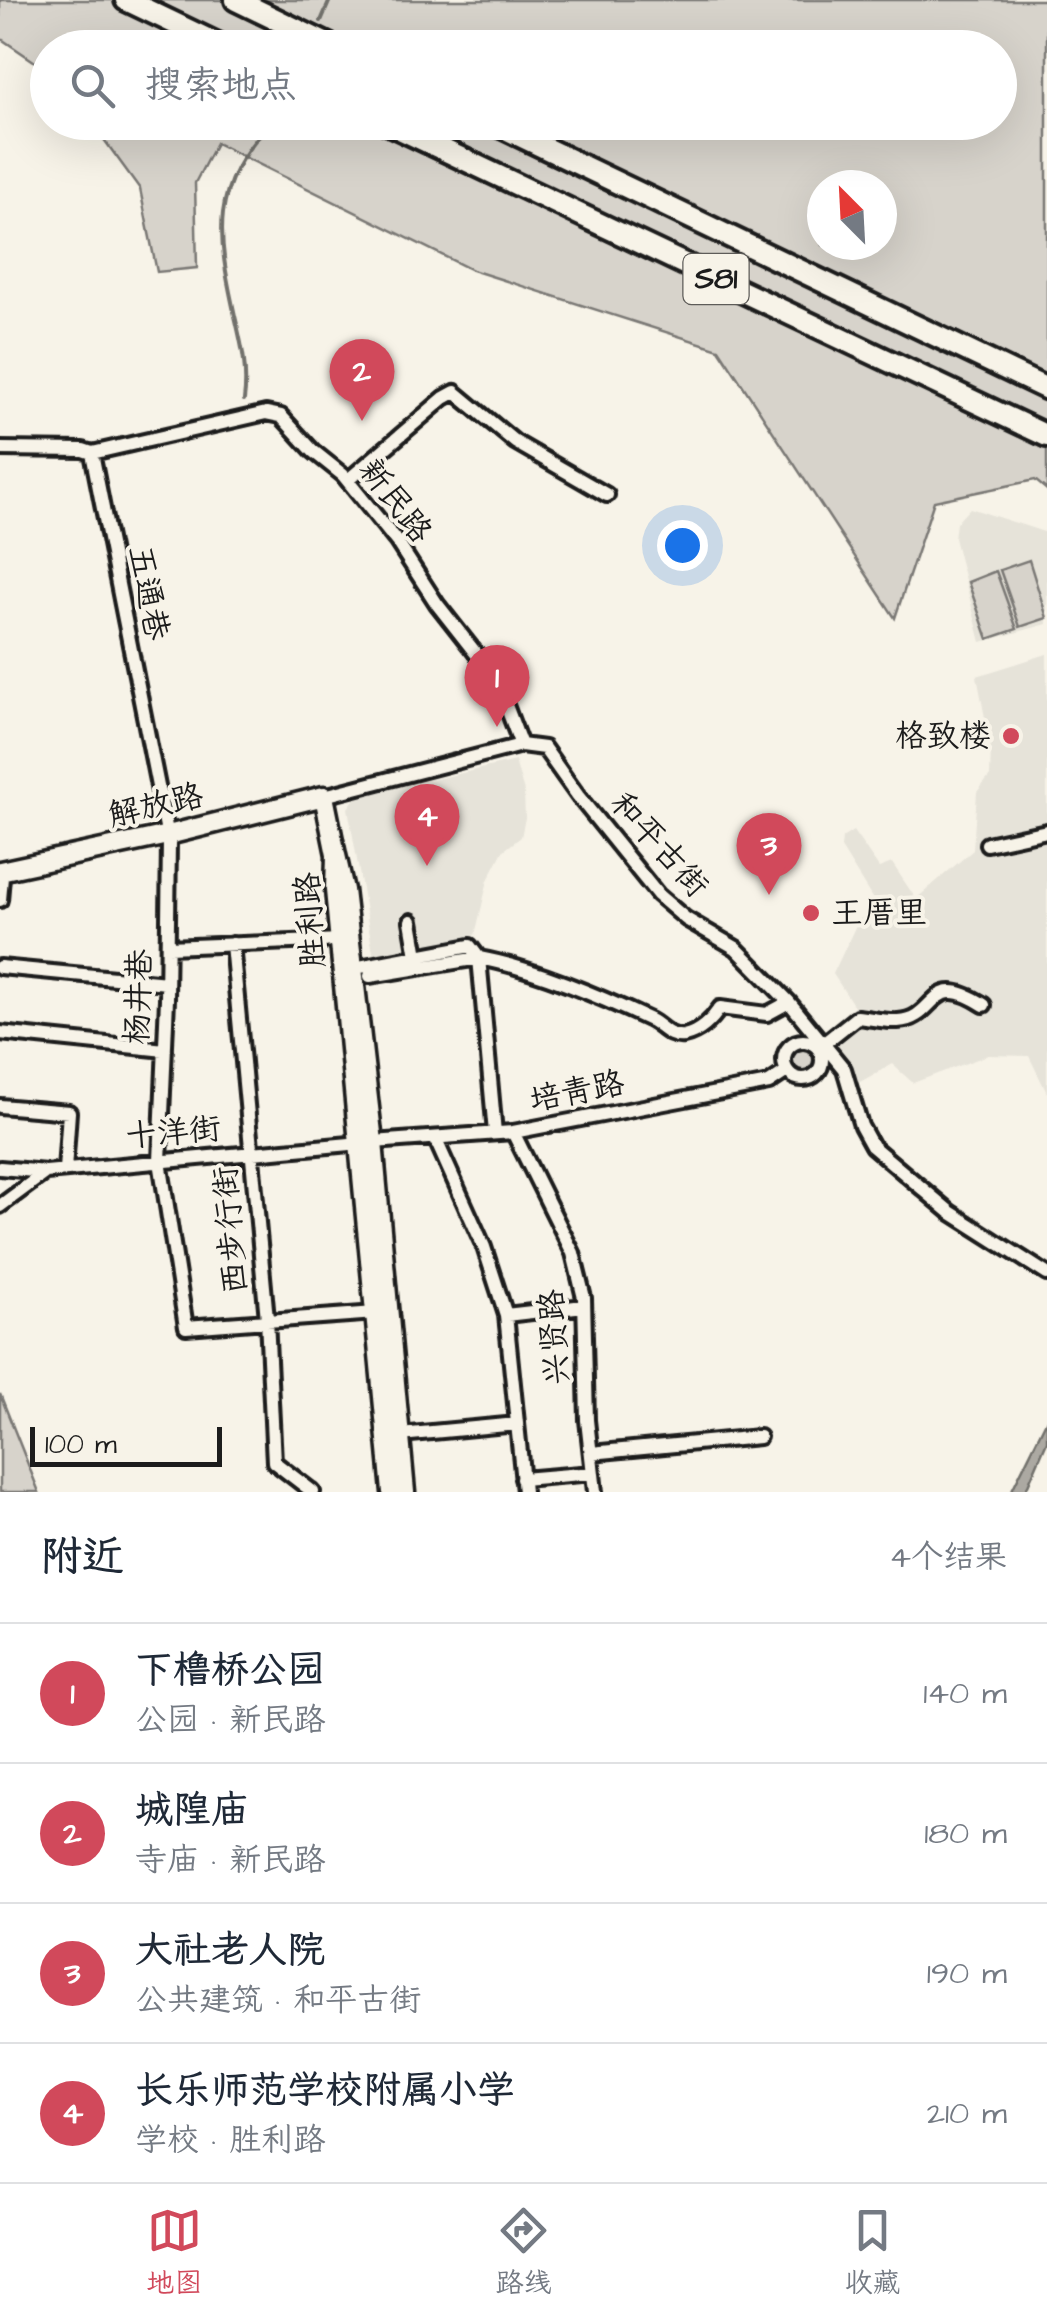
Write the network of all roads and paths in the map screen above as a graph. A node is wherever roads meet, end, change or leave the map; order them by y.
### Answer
1 (126, 0) edge
2 (236, 0) edge
3 (188, 30) edge
4 (298, 30) edge
5 (423, 140) edge
6 (529, 140) edge
7 (1047, 390) edge
8 (1047, 436) edge
9 (0, 449) edge
10 (92, 453) junction
11 (348, 480) junction
12 (607, 495) dead end
13 (521, 745) junction
14 (324, 796) junction
15 (1047, 830) edge
16 (168, 835) junction
17 (987, 844) dead end
18 (336, 855) junction
19 (1, 874) edge
20 (0, 900) edge
21 (410, 921) dead end
22 (340, 940) junction
23 (232, 944) junction
24 (168, 947) junction
25 (416, 956) junction
26 (479, 958) junction
27 (0, 968) edge
28 (362, 972) junction
29 (168, 983) junction
30 (789, 1002) junction
31 (984, 1005) dead end
32 (0, 1033) edge
33 (820, 1046) junction
34 (165, 1050) junction
35 (787, 1072) junction
36 (0, 1106) edge
37 (513, 1132) junction
38 (496, 1133) junction
39 (435, 1138) junction
40 (367, 1142) junction
41 (250, 1153) junction
42 (160, 1162) junction
43 (0, 1168) edge
44 (65, 1170) junction
45 (46, 1172) junction
46 (0, 1206) edge
47 (1047, 1274) edge
48 (584, 1306) junction
49 (376, 1313) junction
50 (506, 1314) junction
51 (267, 1319) junction
52 (517, 1424) junction
53 (400, 1434) junction
54 (759, 1437) dead end
55 (591, 1453) junction
56 (593, 1473) junction
57 (523, 1486) edge
58 (314, 1492) edge
59 (392, 1492) edge
60 (405, 1492) edge
61 (596, 1492) edge

1 - 3 highway
2 - 4 highway
5 - 8 highway, S81
6 - 7 highway, S81
9 - 10 street
10 - 11 street, 新民路
10 - 16 street, 五通巷
11 - 12 street
11 - 13 street, 新民路
13 - 14 street
13 - 30 street, 和平古街
14 - 16 main road, 解放路
14 - 18 main road
15 - 17 street
16 - 19 main road, 解放路
16 - 24 street, 杨井巷
18 - 22 main road, 胜利路
18 - 28 main road, 胜利路
19 - 20 street
21 - 25 street
22 - 23 street
22 - 40 main road, 胜利路
23 - 24 street
23 - 41 street, 西步行街
24 - 29 street, 杨井巷
25 - 26 street
25 - 28 street
26 - 28 street
26 - 30 street
26 - 38 street
27 - 29 street
28 - 40 main road, 胜利路
29 - 34 street, 杨井巷
30 - 33 street, 和平古街
31 - 33 street
32 - 34 street
33 - 35 street
33 - 35 street
33 - 47 street, 和平古街
34 - 42 street, 杨井巷
35 - 37 street, 培青路
36 - 44 street
37 - 38 street, 培青路
37 - 48 street, 兴贤路
38 - 39 street, 培青路
39 - 40 street, 培青路
39 - 50 street
40 - 41 street, 十洋街
40 - 49 main road, 胜利路
40 - 53 main road, 胜利路
41 - 42 street, 十洋街
41 - 51 street, 西步行街
42 - 44 street, 十洋街
42 - 51 street, 杨井巷
43 - 45 street, 十洋街
44 - 45 street, 十洋街
45 - 46 street
48 - 50 street
48 - 55 street, 兴贤路
49 - 51 street
49 - 59 main road, 胜利路
50 - 52 street
51 - 58 street, 西步行街
52 - 53 street
52 - 57 street
53 - 60 main road, 胜利路
54 - 55 street
55 - 56 street, 兴贤路
56 - 57 street
56 - 61 street, 兴贤路

